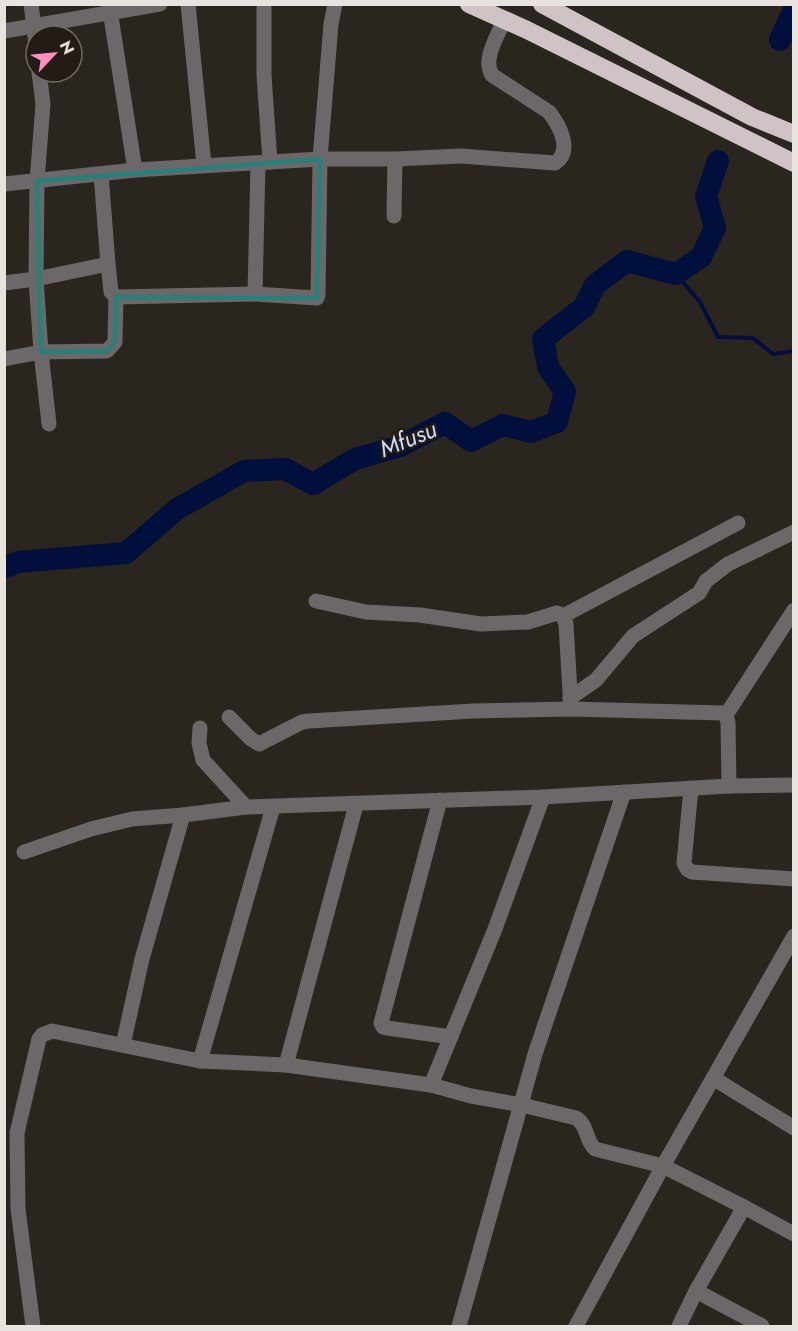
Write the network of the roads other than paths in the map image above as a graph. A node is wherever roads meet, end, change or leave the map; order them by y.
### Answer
1 (31, 4) edge
2 (160, 4) edge
3 (188, 4) edge
4 (264, 4) edge
5 (335, 4) edge
6 (469, 4) edge
7 (542, 4) edge
8 (110, 8) edge
9 (504, 20) junction
10 (34, 24) edge
11 (42, 24) edge
12 (24, 28) edge
13 (4, 31) edge
14 (40, 84) edge
15 (794, 134) edge
16 (320, 159) junction
17 (395, 159) junction
18 (789, 161) edge
19 (264, 162) junction
20 (204, 165) junction
21 (135, 170) junction
22 (102, 174) junction
23 (37, 181) junction
24 (4, 184) edge
25 (394, 216) dead end
26 (108, 264) junction
27 (36, 279) junction
28 (4, 283) edge
29 (255, 294) junction
30 (116, 297) junction
31 (41, 352) junction
32 (4, 359) edge
33 (49, 424) dead end
34 (738, 523) dead end
35 (794, 532) edge
36 (316, 601) dead end
37 (794, 610) edge
38 (563, 616) junction
39 (571, 704) junction
40 (726, 715) junction
41 (230, 717) dead end
42 (200, 728) dead end
43 (791, 781) edge
44 (729, 786) junction
45 (691, 788) junction
46 (624, 792) junction
47 (543, 797) junction
48 (440, 800) junction
49 (356, 805) junction
50 (246, 807) junction
51 (273, 807) junction
52 (183, 815) junction
53 (24, 852) dead end
54 (794, 879) edge
55 (794, 936) edge
56 (451, 1038) junction
57 (123, 1045) junction
58 (200, 1061) junction
59 (286, 1065) junction
60 (713, 1078) junction
61 (431, 1085) junction
62 (522, 1105) junction
63 (794, 1128) edge
64 (663, 1166) junction
65 (744, 1206) junction
66 (794, 1234) edge
67 (696, 1291) junction
68 (33, 1326) edge
69 (459, 1326) edge
70 (576, 1326) edge
71 (679, 1326) edge
72 (762, 1326) edge

1 - 10 street
2 - 8 street
3 - 20 street
4 - 19 street
5 - 16 street
6 - 9 highway
7 - 15 highway
8 - 11 street
8 - 21 street
9 - 17 street
9 - 18 highway
12 - 13 street
14 - 23 street
16 - 17 street
16 - 19 street
16 - 29 street
17 - 25 street
19 - 20 street
19 - 29 street
20 - 21 street
21 - 22 street
22 - 23 street
22 - 26 street
23 - 24 street
23 - 27 street
26 - 27 street
26 - 30 street
27 - 28 street
27 - 31 street
29 - 30 street
30 - 31 street
31 - 32 street
31 - 33 street
34 - 38 street
35 - 39 street
36 - 38 street
37 - 40 street
38 - 39 street
39 - 40 street
39 - 41 street
40 - 44 street
42 - 50 street
43 - 44 street
44 - 45 street
45 - 46 street
45 - 54 street
46 - 47 street
46 - 62 street
47 - 48 street
47 - 56 street
48 - 49 street
48 - 56 street
49 - 51 street
49 - 59 street
50 - 51 street
50 - 52 street
51 - 58 street
52 - 53 street
52 - 57 street
55 - 60 street
56 - 61 street
57 - 58 street
57 - 68 street
58 - 59 street
59 - 61 street
60 - 63 street
60 - 64 street
61 - 62 street
62 - 64 street
62 - 69 street
64 - 65 street
64 - 70 street
65 - 66 street
65 - 67 street
67 - 71 street
67 - 72 street

